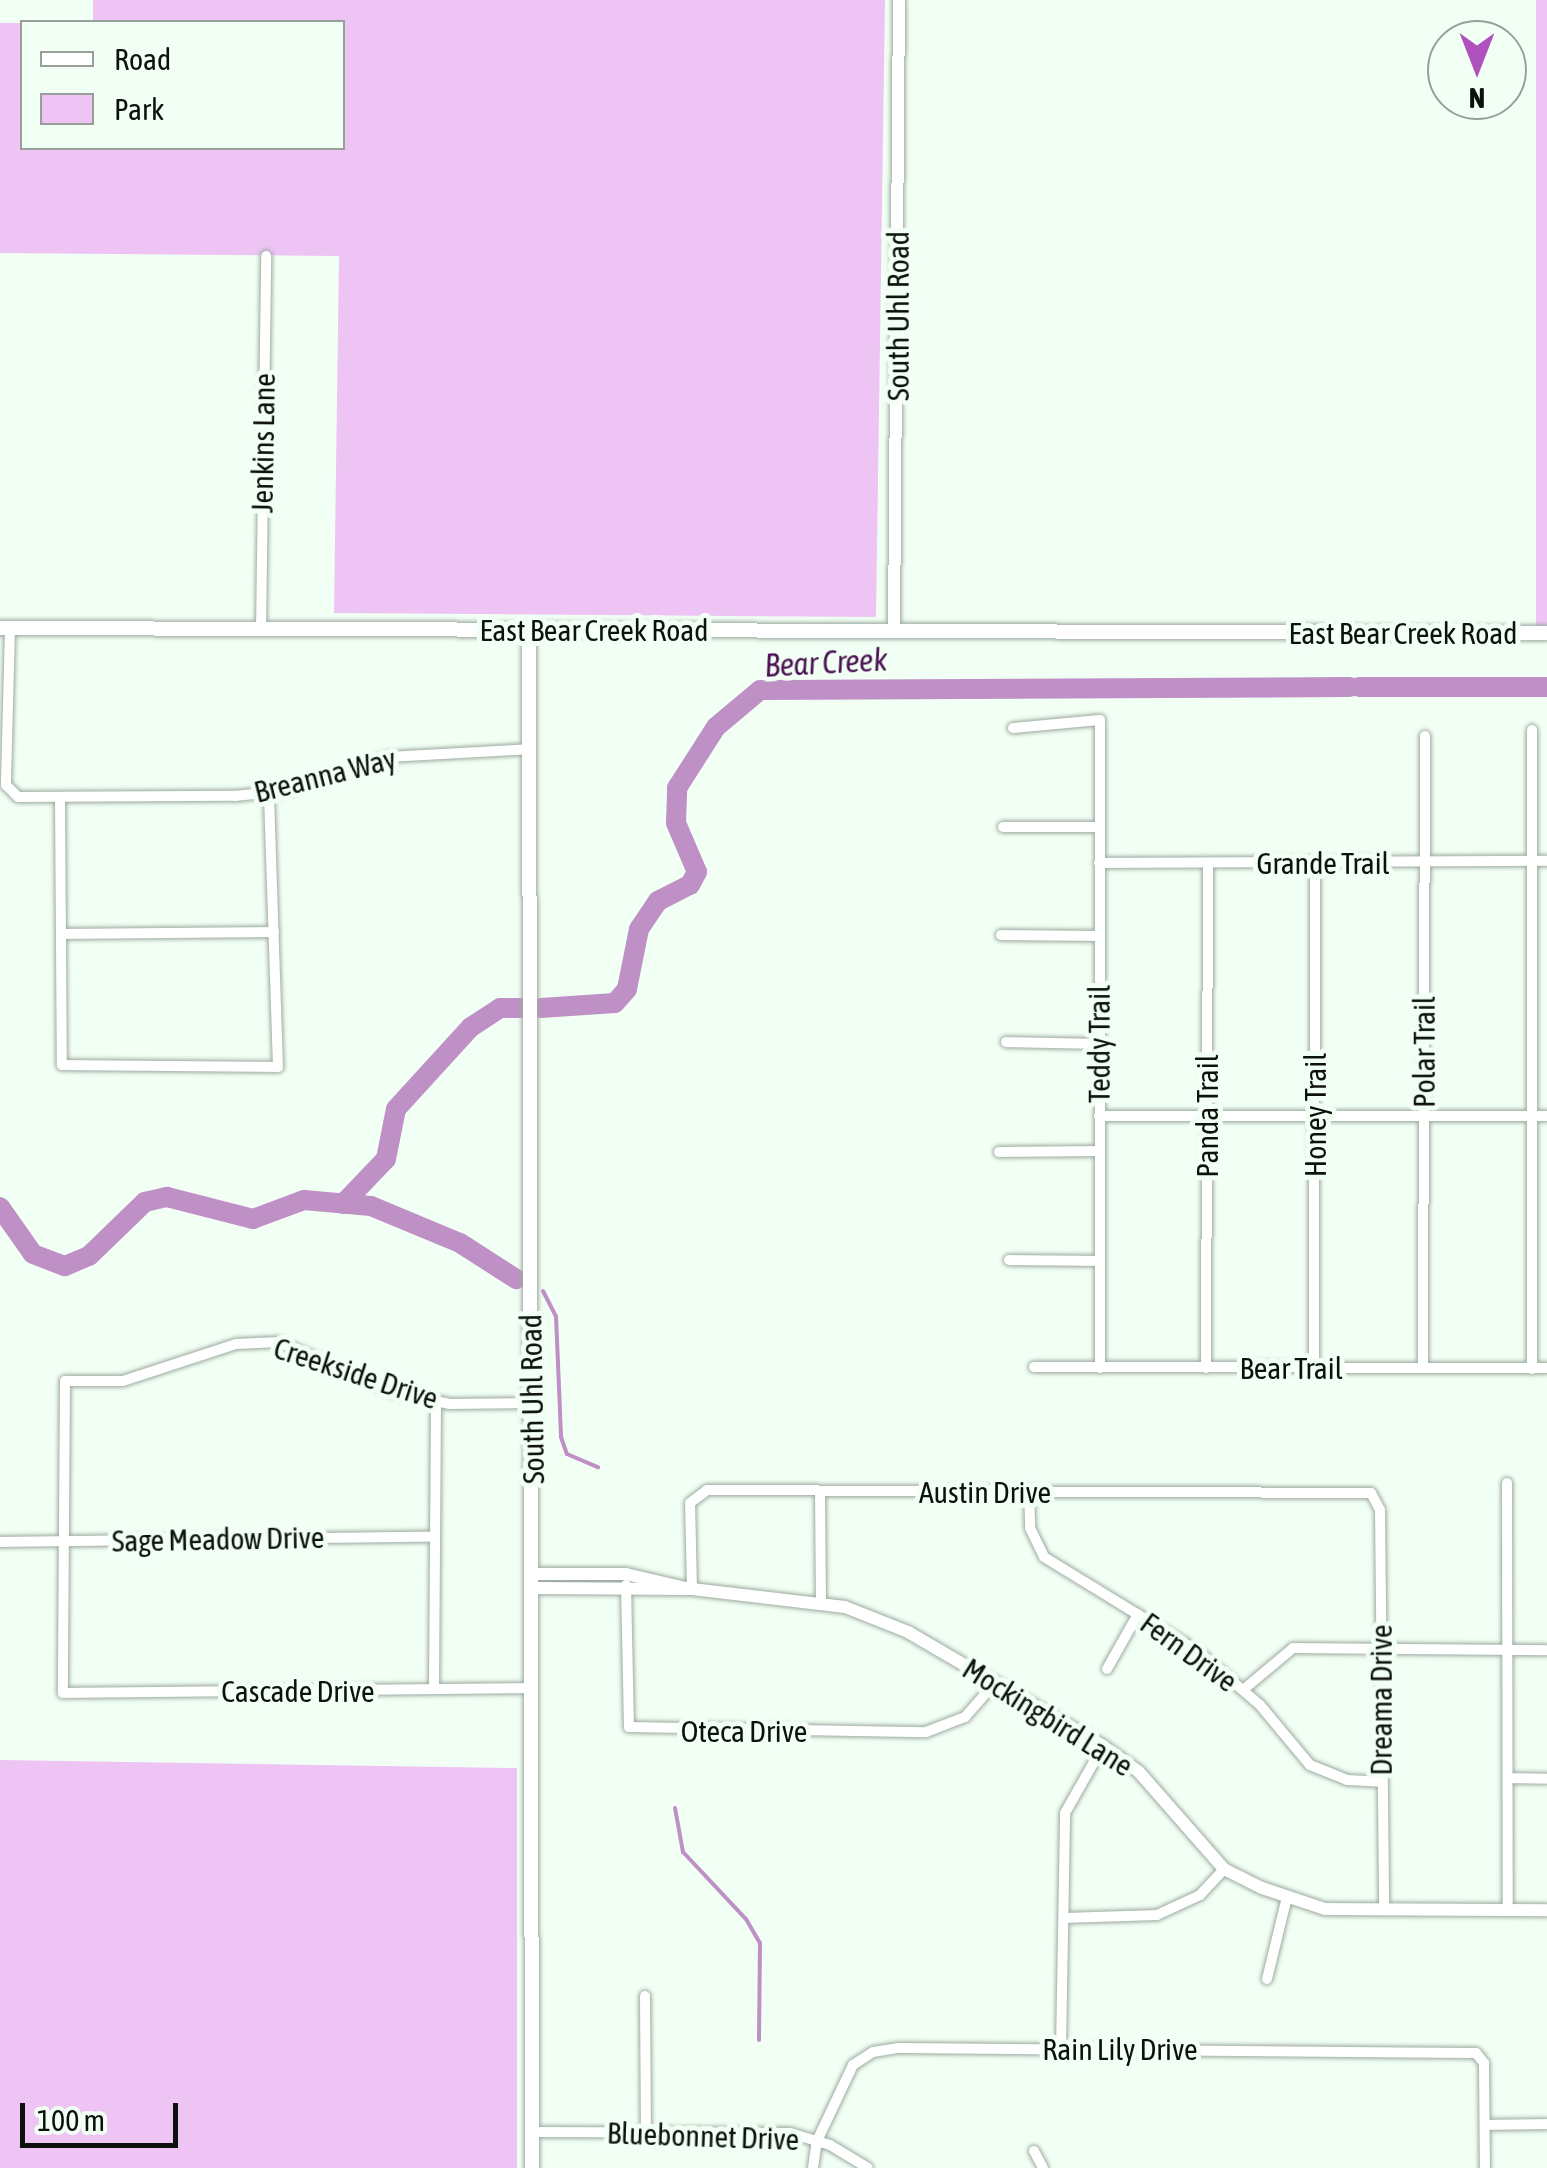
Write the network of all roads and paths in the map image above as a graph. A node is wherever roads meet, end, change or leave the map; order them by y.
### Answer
1 (900, 0) edge
2 (266, 256) dead end
3 (5, 628) edge
4 (260, 630) junction
5 (529, 630) junction
6 (894, 632) junction
7 (1547, 633) edge
8 (1013, 728) dead end
9 (1532, 730) dead end
10 (1425, 736) dead end
11 (530, 749) junction
12 (269, 792) junction
13 (60, 800) junction
14 (1004, 827) dead end
15 (1099, 827) junction
16 (1531, 861) junction
17 (1547, 861) edge
18 (1315, 862) junction
19 (1424, 862) junction
20 (1099, 863) junction
21 (1208, 864) junction
22 (274, 932) junction
23 (61, 934) junction
24 (1001, 935) dead end
25 (1099, 936) junction
26 (1006, 1042) dead end
27 (1099, 1044) junction
28 (1424, 1115) junction
29 (1099, 1116) junction
30 (1206, 1116) junction
31 (1316, 1116) junction
32 (1532, 1116) junction
33 (1547, 1116) edge
34 (1099, 1151) junction
35 (999, 1152) dead end
36 (1009, 1260) dead end
37 (1100, 1261) junction
38 (1034, 1367) dead end
39 (1100, 1368) junction
40 (1206, 1368) junction
41 (1314, 1368) junction
42 (1423, 1368) junction
43 (1532, 1368) junction
44 (1547, 1368) edge
45 (436, 1401) junction
46 (533, 1403) junction
47 (1507, 1483) dead end
48 (820, 1491) junction
49 (1029, 1492) junction
50 (1371, 1493) joint
51 (435, 1537) junction
52 (64, 1540) junction
53 (0, 1542) edge
54 (533, 1581) junction
55 (626, 1581) junction
56 (692, 1590) junction
57 (821, 1600) junction
58 (1138, 1614) junction
59 (1508, 1650) junction
60 (1547, 1650) edge
61 (1382, 1652) junction
62 (1107, 1669) dead end
63 (994, 1684) junction
64 (534, 1688) junction
65 (434, 1690) junction
66 (1243, 1690) junction
67 (1103, 1746) junction
68 (1508, 1778) junction
69 (1547, 1778) edge
70 (1382, 1782) junction
71 (1224, 1868) junction
72 (1288, 1898) junction
73 (1508, 1909) junction
74 (1384, 1910) junction
75 (1547, 1910) edge
76 (1064, 1918) junction
77 (1267, 1978) dead end
78 (645, 1996) dead end
79 (1060, 2049) junction
80 (1547, 2124) edge
81 (1485, 2125) junction
82 (531, 2132) junction
83 (646, 2132) junction
84 (816, 2141) junction
85 (1034, 2151) dead end
86 (532, 2168) edge
87 (813, 2168) edge
88 (868, 2168) edge
89 (1043, 2168) edge
90 (1485, 2168) edge

1 - 6 street, South Uhl Road
2 - 4 street, Jenkins Lane
3 - 4 main road, East Bear Creek Road
3 - 13 street, Breanna Way
4 - 5 main road, East Bear Creek Road
5 - 6 main road, East Bear Creek Road
5 - 11 main road, South Uhl Road
6 - 7 main road, East Bear Creek Road
8 - 15 street, Teddy Trail
9 - 16 street
10 - 19 street, Polar Trail
11 - 12 street, Breanna Way
11 - 46 main road, South Uhl Road
12 - 13 street, Breanna Way
12 - 22 street
13 - 23 street
14 - 15 street
15 - 20 street, Teddy Trail
16 - 17 street, Grande Trail
16 - 19 street, Grande Trail
16 - 32 street
18 - 19 street, Grande Trail
18 - 21 street, Grande Trail
18 - 31 street, Honey Trail
19 - 28 street, Polar Trail
20 - 21 street, Grande Trail
20 - 25 street, Teddy Trail
21 - 30 street, Panda Trail
22 - 23 street
22 - 23 street
24 - 25 street
25 - 27 street, Teddy Trail
26 - 27 street
27 - 29 street, Teddy Trail
28 - 31 street
28 - 32 street
28 - 42 street, Polar Trail
29 - 30 street
29 - 34 street, Teddy Trail
30 - 31 street
30 - 40 street, Panda Trail
31 - 41 street, Honey Trail
32 - 33 street
32 - 43 street
34 - 35 street
34 - 37 street, Teddy Trail
36 - 37 street
37 - 39 street, Teddy Trail
38 - 39 street, Bear Trail
39 - 40 street, Bear Trail
40 - 41 street, Bear Trail
41 - 42 street, Bear Trail
42 - 43 street, Bear Trail
43 - 44 street, Bear Trail
45 - 46 street, Creekside Drive
45 - 51 street
45 - 52 street, Creekside Drive
46 - 54 main road, South Uhl Road
47 - 59 street
48 - 49 street, Austin Drive
48 - 56 street, Austin Drive
48 - 57 street
49 - 50 street, Austin Drive
49 - 58 street, Fern Drive
50 - 61 street, Dreama Drive
51 - 52 street, Sage Meadow Drive
51 - 65 street
52 - 53 street, Sage Meadow Drive
52 - 65 street, Cascade Drive
54 - 55 street, Mockingbird Lane
54 - 64 main road, South Uhl Road
55 - 56 street, Mockingbird Lane
55 - 63 street, Oteca Drive
56 - 57 street, Mockingbird Lane
57 - 63 street, Mockingbird Lane
58 - 62 street
58 - 66 street, Fern Drive
59 - 60 street
59 - 61 street
59 - 68 street
61 - 66 street
61 - 70 street, Dreama Drive
63 - 67 street, Mockingbird Lane
64 - 65 street, Cascade Drive
64 - 82 main road, South Uhl Road
66 - 70 street, Fern Drive
67 - 71 street, Mockingbird Lane
67 - 76 street
68 - 69 street
68 - 73 street
70 - 74 street, Dreama Drive
71 - 72 street, Mockingbird Lane
71 - 76 street
72 - 74 street, Mockingbird Lane
72 - 77 street
73 - 74 street, Mockingbird Lane
73 - 75 street, Mockingbird Lane
76 - 79 street
78 - 83 street
79 - 81 street, Rain Lily Drive
79 - 84 street, Rain Lily Drive
80 - 81 street
81 - 90 street
82 - 83 street, Bluebonnet Drive
82 - 86 main road, South Uhl Road
83 - 84 street, Bluebonnet Drive
84 - 87 street, Rain Lily Drive
84 - 88 street, Bluebonnet Drive
85 - 89 street

